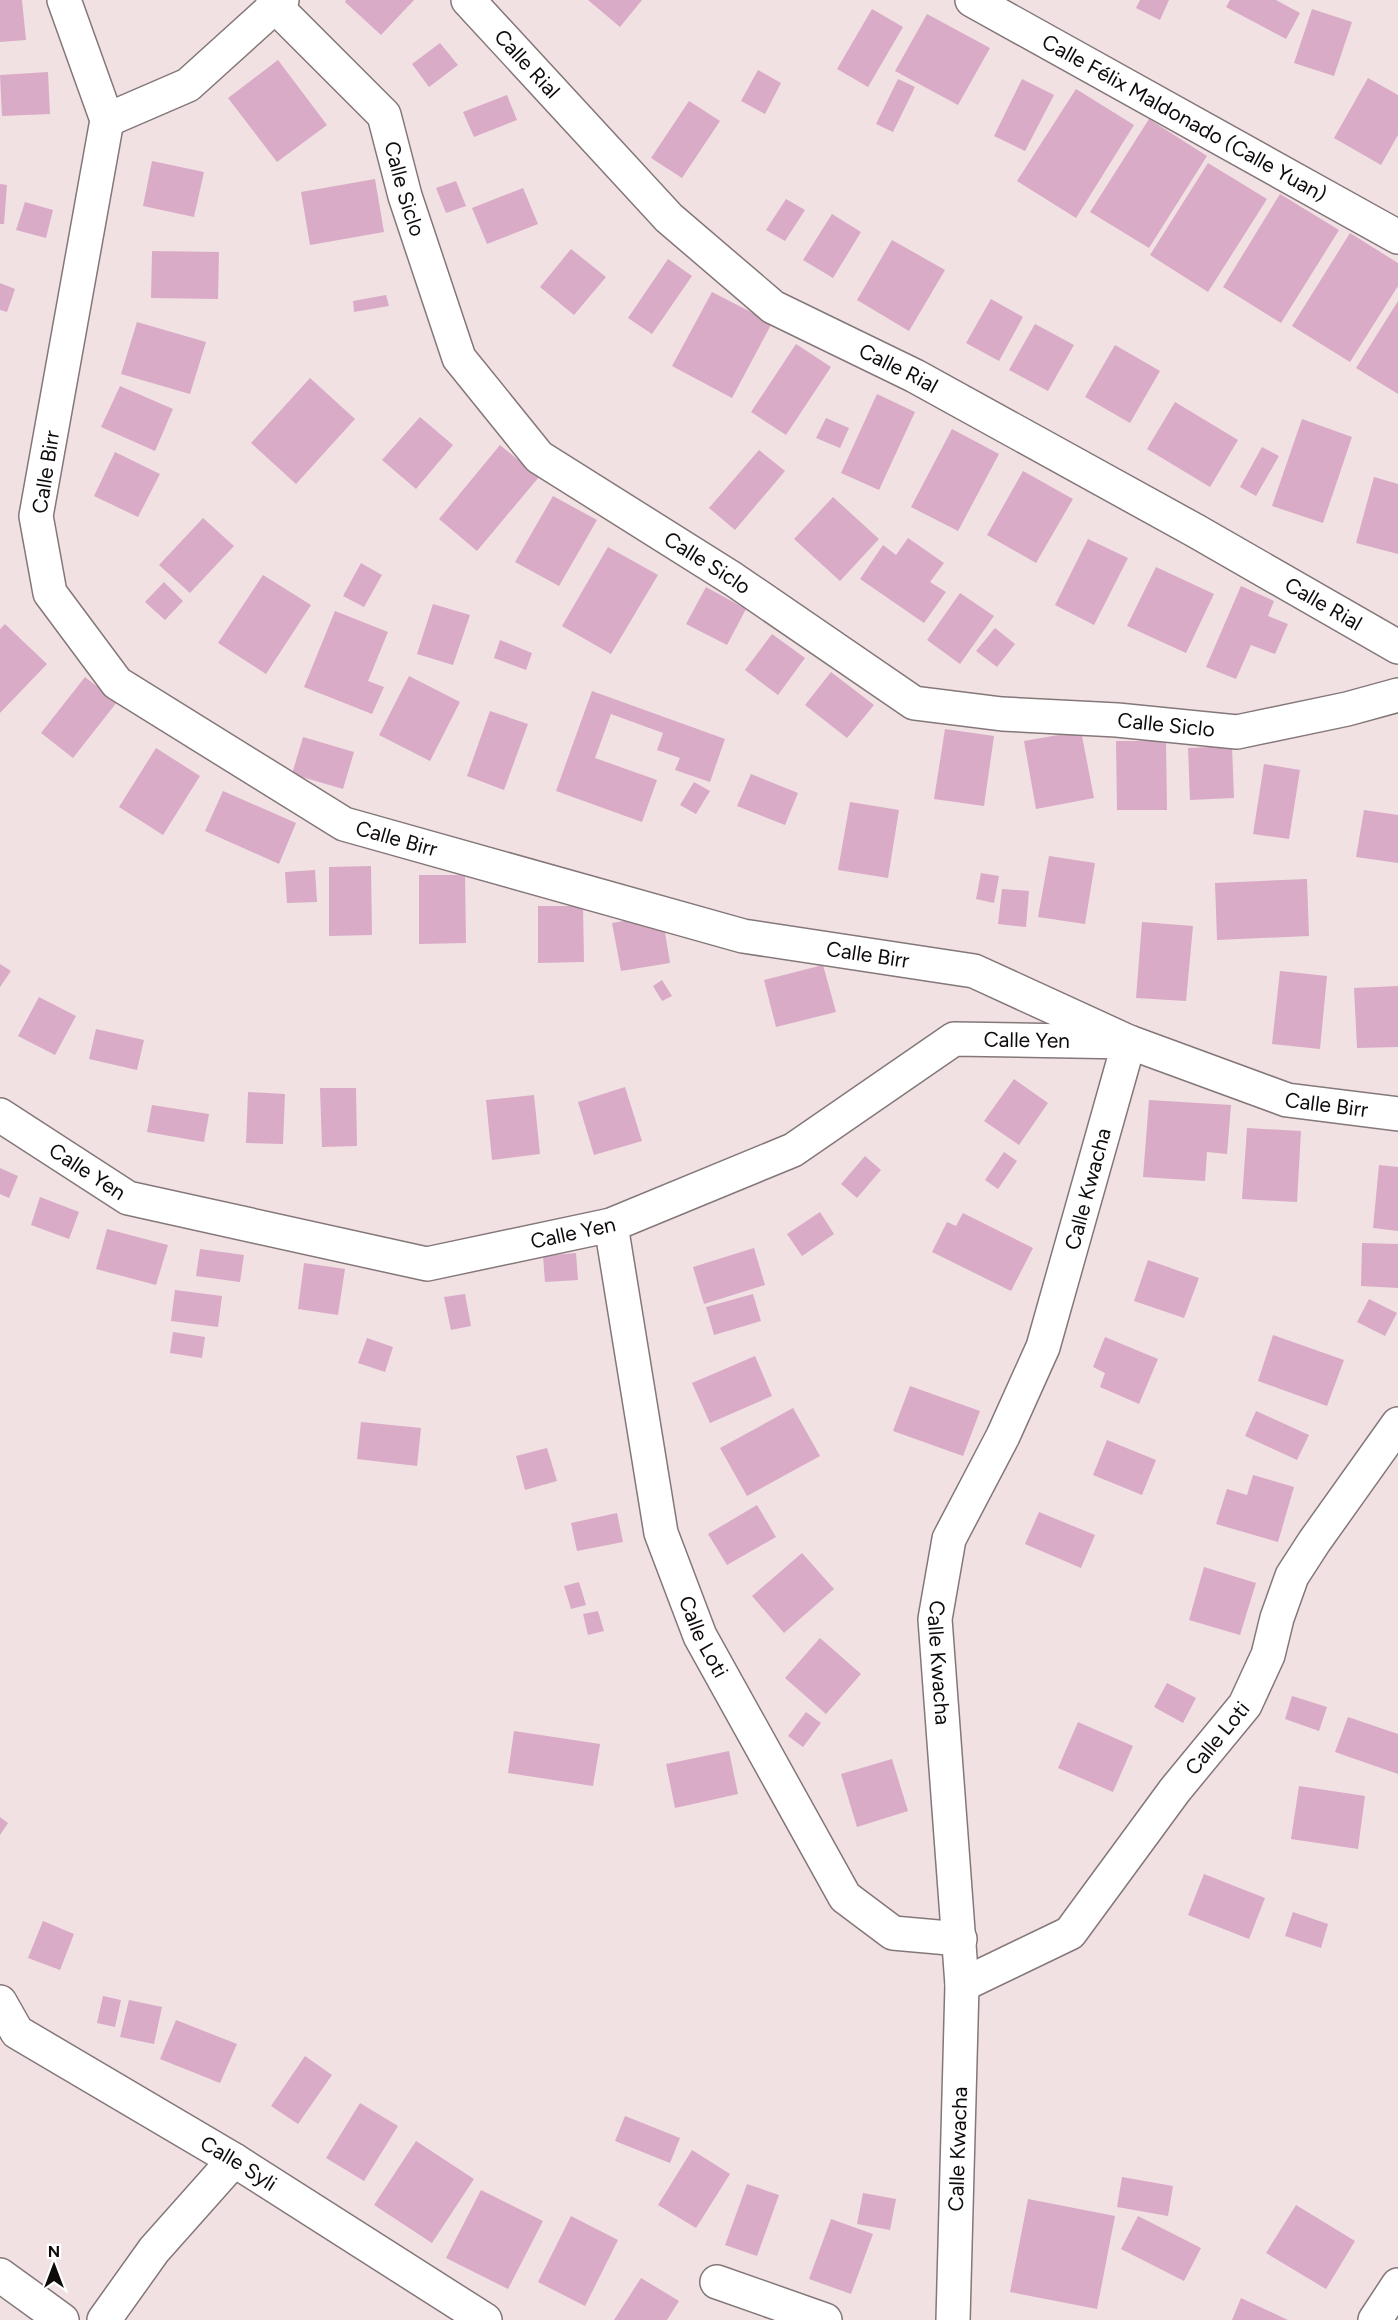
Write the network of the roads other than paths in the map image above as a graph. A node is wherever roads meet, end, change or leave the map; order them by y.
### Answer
1 (64, 0) edge
2 (468, 0) edge
3 (972, 0) edge
4 (277, 2) edge
5 (107, 120) junction
6 (1398, 237) edge
7 (1398, 647) edge
8 (1398, 695) edge
9 (1129, 1042) junction
10 (1398, 1114) edge
11 (0, 1115) edge
12 (611, 1225) junction
13 (1398, 1424) edge
14 (960, 1939) junction
15 (962, 1985) junction
16 (0, 2002) edge
17 (234, 2160) junction
18 (0, 2275) edge
19 (717, 2282) dead end
20 (1398, 2285) edge
21 (62, 2320) edge
22 (104, 2320) edge
23 (485, 2320) edge
24 (825, 2320) edge
25 (953, 2320) edge
26 (1375, 2320) edge

1 - 5 street, Calle Birr
2 - 7 street, Calle Rial
3 - 6 street, Calle Félix Maldonado (Calle Yuan)
4 - 5 street
4 - 8 street, Calle Siclo
5 - 9 street, Calle Birr
9 - 10 street, Calle Birr
9 - 12 street, Calle Yen
9 - 14 street, Calle Kwacha
11 - 12 street, Calle Yen
12 - 14 street, Calle Loti
13 - 15 street, Calle Loti
14 - 15 street, Calle Kwacha
15 - 25 street, Calle Kwacha
16 - 17 street, Calle Syli
17 - 22 street
17 - 23 street, Calle Syli
18 - 21 street
19 - 24 street
20 - 26 street

